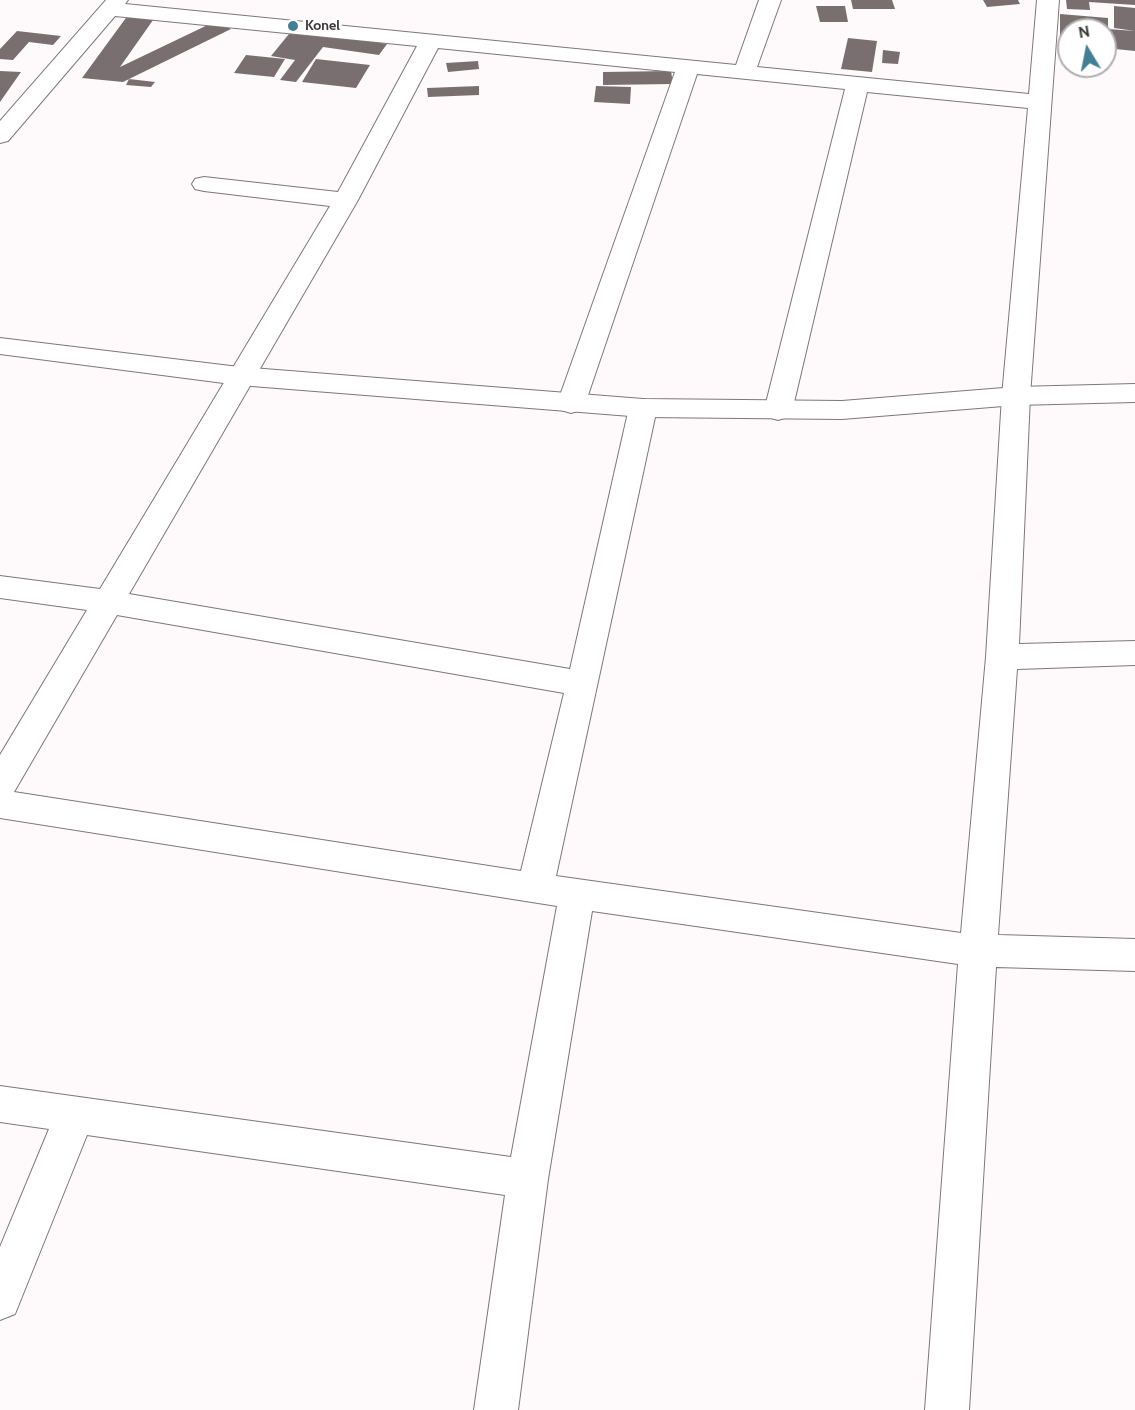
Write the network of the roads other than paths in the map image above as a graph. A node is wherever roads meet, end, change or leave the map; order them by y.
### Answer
1 (770, 0) edge
2 (1048, 0) edge
3 (113, 5) edge
4 (430, 42) junction
5 (688, 68) junction
6 (744, 73) junction
7 (858, 84) junction
8 (1040, 102) junction
9 (0, 136) edge
10 (204, 184) dead end
11 (346, 200) junction
12 (0, 346) edge
13 (239, 376) junction
14 (1135, 393) edge
15 (1016, 396) junction
16 (571, 404) junction
17 (643, 408) junction
18 (778, 411) junction
19 (0, 587) edge
20 (108, 602) junction
21 (1135, 653) edge
22 (1002, 657) junction
23 (583, 684) junction
24 (0, 784) edge
25 (0, 804) edge
26 (535, 888) junction
27 (577, 893) junction
28 (978, 951) junction
29 (1135, 955) edge
30 (0, 1104) edge
31 (75, 1115) junction
32 (528, 1179) junction
33 (0, 1299) edge
34 (496, 1410) edge
35 (947, 1410) edge

1 - 6 street
2 - 8 street
3 - 4 street
3 - 9 street
4 - 5 street
4 - 11 street
5 - 6 street
5 - 16 street
6 - 7 street
7 - 8 street
7 - 18 street
8 - 15 street
10 - 11 street
11 - 13 street
12 - 13 street
13 - 16 street
13 - 20 street
14 - 15 street
15 - 18 street
15 - 22 street
16 - 17 street
17 - 18 street
17 - 23 street
19 - 20 street
20 - 23 street
20 - 24 street
21 - 22 street
22 - 28 street
23 - 26 street
25 - 26 street
26 - 27 street
27 - 28 street
27 - 32 street
28 - 29 street
28 - 35 street
30 - 31 street
31 - 32 street
31 - 33 street
32 - 34 street

